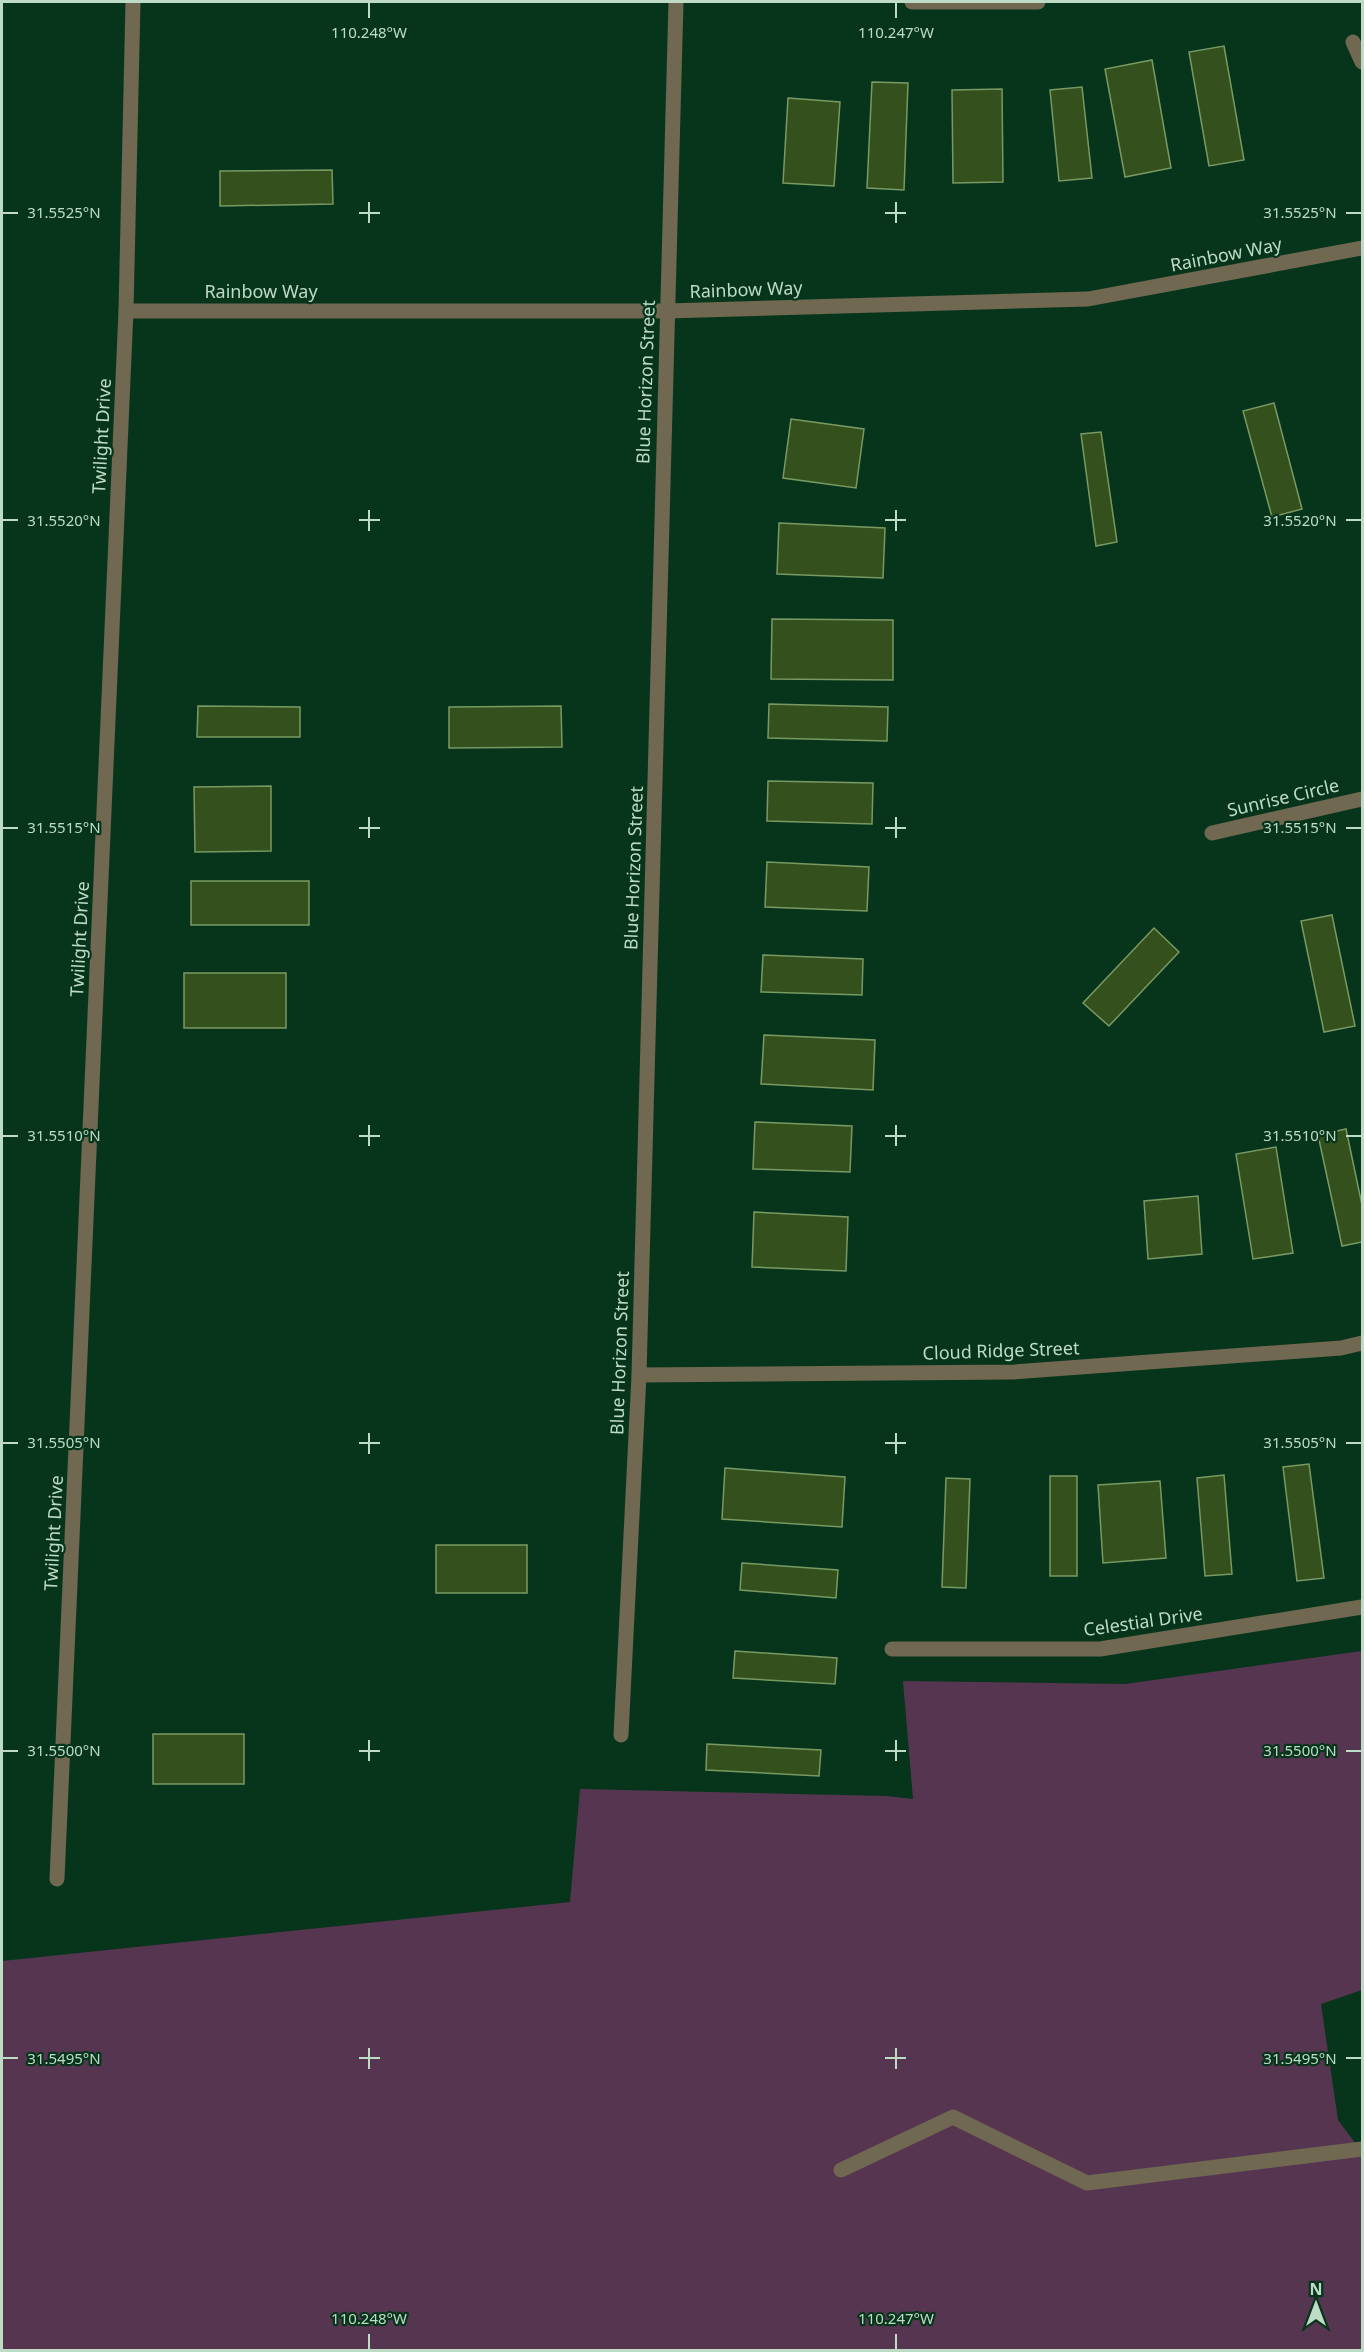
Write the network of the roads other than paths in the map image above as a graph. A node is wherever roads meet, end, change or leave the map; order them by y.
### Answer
1 (133, 2) edge
2 (676, 2) edge
3 (912, 2) edge
4 (1038, 2) edge
5 (1353, 42) dead end
6 (1362, 62) edge
7 (1362, 248) edge
8 (126, 310) junction
9 (667, 310) junction
10 (1362, 799) edge
11 (1212, 833) dead end
12 (1362, 1343) edge
13 (639, 1375) junction
14 (1362, 1607) edge
15 (892, 1649) dead end
16 (621, 1735) dead end
17 (57, 1879) dead end
18 (1362, 2149) edge
19 (841, 2170) dead end

1 - 8 street, Twilight Drive
2 - 9 street, Blue Horizon Street
3 - 4 street
5 - 6 street
7 - 9 street, Rainbow Way
8 - 9 street, Rainbow Way
8 - 17 street, Twilight Drive
9 - 13 street, Blue Horizon Street
10 - 11 street, Sunrise Circle
12 - 13 street, Cloud Ridge Street
13 - 16 street, Blue Horizon Street
14 - 15 street, Celestial Drive
18 - 19 street

